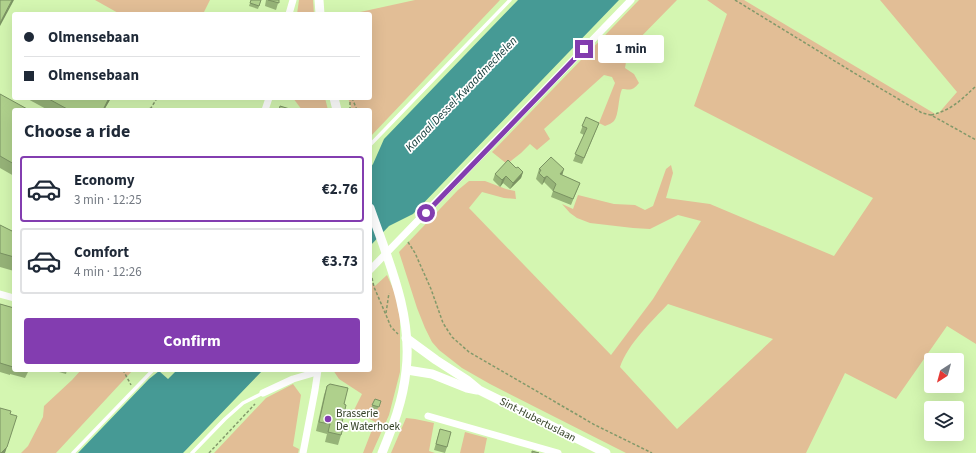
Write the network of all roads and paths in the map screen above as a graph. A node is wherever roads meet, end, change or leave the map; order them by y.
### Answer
1 (293, 0) edge
2 (319, 0) edge
3 (510, 0) edge
4 (631, 0) edge
5 (735, 0) edge
6 (290, 12) edge
7 (320, 12) edge
8 (976, 86) edge
9 (931, 115) junction
10 (976, 140) edge
11 (372, 144) edge
12 (372, 214) edge
13 (404, 236) junction
14 (372, 273) edge
15 (372, 278) edge
16 (395, 282) junction
17 (0, 294) edge
18 (12, 297) edge
19 (386, 315) junction
20 (406, 338) junction
21 (406, 370) junction
22 (123, 372) edge
23 (151, 372) edge
24 (315, 372) edge
25 (318, 372) edge
26 (134, 390) junction
27 (479, 390) junction
28 (263, 392) junction
29 (428, 416) dead end
30 (595, 451) edge
31 (73, 453) edge
32 (192, 453) edge
33 (209, 453) edge
34 (303, 453) edge
35 (382, 453) edge
36 (558, 453) edge
37 (606, 453) edge
38 (652, 453) edge

1 - 6 street
2 - 7 street
3 - 11 lane
4 - 13 street
5 - 9 path
8 - 9 path
9 - 10 path
12 - 16 street
13 - 14 street
13 - 38 path
15 - 19 path
16 - 19 path
16 - 20 street
17 - 18 street
19 - 20 path
20 - 21 street
20 - 27 street, Sint-Hubertuslaan
21 - 27 street, Sint-Hubertuslaan
21 - 35 street
22 - 26 path
23 - 26 lane
24 - 28 street
25 - 34 street
26 - 31 lane
27 - 30 street, Sint-Hubertuslaan
28 - 32 lane
28 - 33 path
29 - 36 street, Sint-Hubertuslaan
30 - 37 street, Sint-Hubertuslaan

